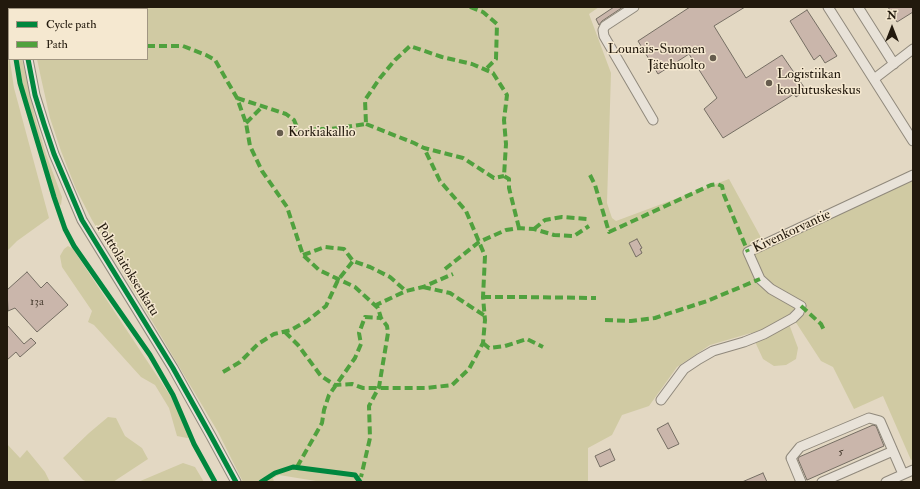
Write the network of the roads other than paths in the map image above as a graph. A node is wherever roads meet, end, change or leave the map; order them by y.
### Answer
1 (634, 7) edge
2 (828, 7) edge
3 (858, 7) edge
4 (913, 49) edge
5 (28, 60) edge
6 (894, 64) junction
7 (874, 79) junction
8 (653, 120) dead end
9 (913, 141) edge
10 (913, 175) edge
11 (661, 400) dead end
12 (893, 451) junction
13 (913, 470) edge
14 (903, 474) junction
15 (236, 482) edge
16 (801, 482) edge
17 (822, 482) edge
18 (886, 482) edge

1 - 8 street
2 - 7 street
3 - 6 street
4 - 6 street
5 - 15 street, Polttolaitoksenkatu
6 - 7 street
7 - 9 street
10 - 11 street, Kivenkorvantie
12 - 14 street
12 - 16 street
12 - 17 street
13 - 14 street
14 - 18 street

